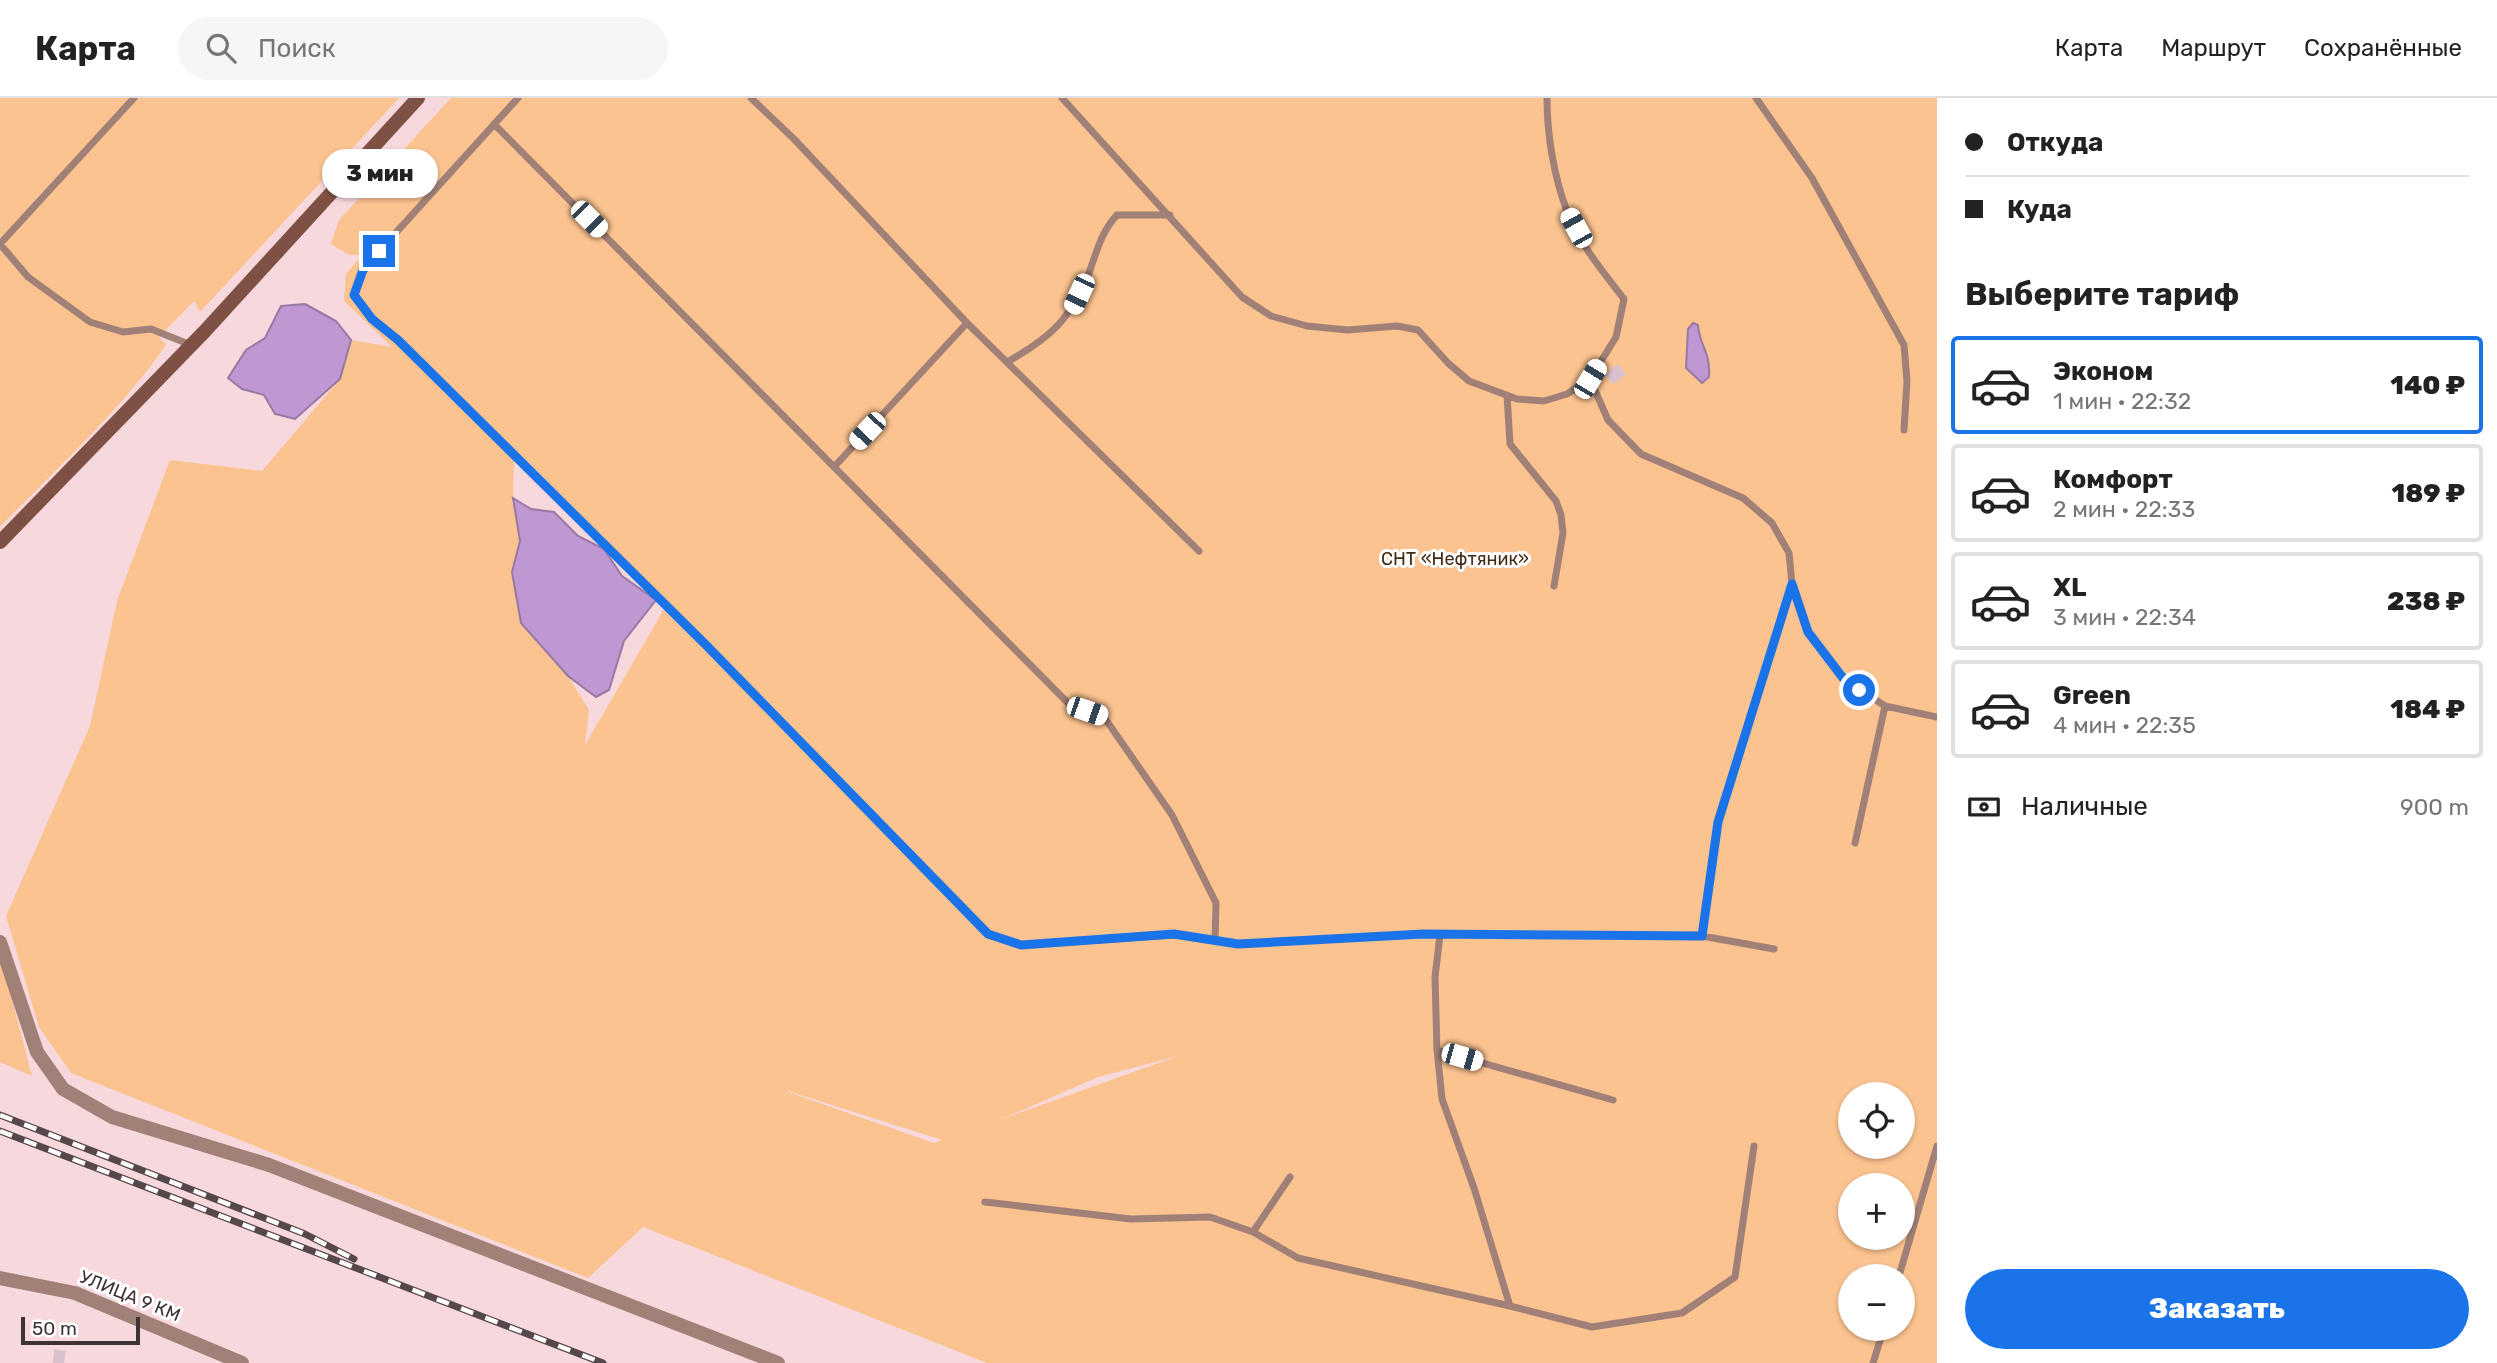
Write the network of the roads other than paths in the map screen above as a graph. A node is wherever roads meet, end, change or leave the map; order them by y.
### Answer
1 (134, 98) edge
2 (418, 98) edge
3 (518, 98) edge
4 (751, 98) edge
5 (1062, 98) edge
6 (1547, 98) edge
7 (1756, 98) edge
8 (494, 124) junction
9 (1170, 215) junction
10 (0, 244) edge
11 (967, 323) junction
12 (191, 345) junction
13 (1007, 362) junction
14 (1590, 379) junction
15 (1507, 395) junction
16 (1904, 430) dead end
17 (834, 467) junction
18 (0, 542) edge
19 (1199, 551) dead end
20 (1792, 584) junction
21 (1554, 586) dead end
22 (1885, 706) junction
23 (1937, 717) edge
24 (1855, 843) dead end
25 (1440, 935) junction
26 (1702, 936) junction
27 (1215, 941) junction
28 (0, 942) edge
29 (1774, 949) dead end
30 (1437, 1050) junction
31 (1613, 1101) dead end
32 (1754, 1146) dead end
33 (1937, 1146) edge
34 (1290, 1177) dead end
35 (985, 1202) dead end
36 (1253, 1232) junction
37 (1903, 1264) edge
38 (0, 1278) edge
39 (1510, 1306) junction
40 (1880, 1341) edge
41 (242, 1363) edge
42 (778, 1363) edge
43 (1873, 1363) edge

1 - 10 lane
2 - 12 street
3 - 8 lane
4 - 11 lane
5 - 9 lane
6 - 14 lane
7 - 16 lane
8 - 17 lane
8 - 27 lane
9 - 13 lane
9 - 15 lane
10 - 12 lane
11 - 13 lane
11 - 17 lane
12 - 18 street
13 - 19 lane
14 - 15 lane
14 - 20 lane
15 - 21 lane
17 - 27 lane
20 - 22 lane
20 - 26 lane
22 - 23 lane
22 - 24 lane
25 - 26 lane
25 - 27 lane
25 - 30 lane
26 - 29 lane
28 - 42 street
30 - 31 lane
30 - 39 lane
32 - 39 lane
33 - 37 lane
34 - 36 lane
35 - 36 lane
36 - 39 lane
38 - 41 street, УЛИЦА 9 КМ
40 - 43 lane

